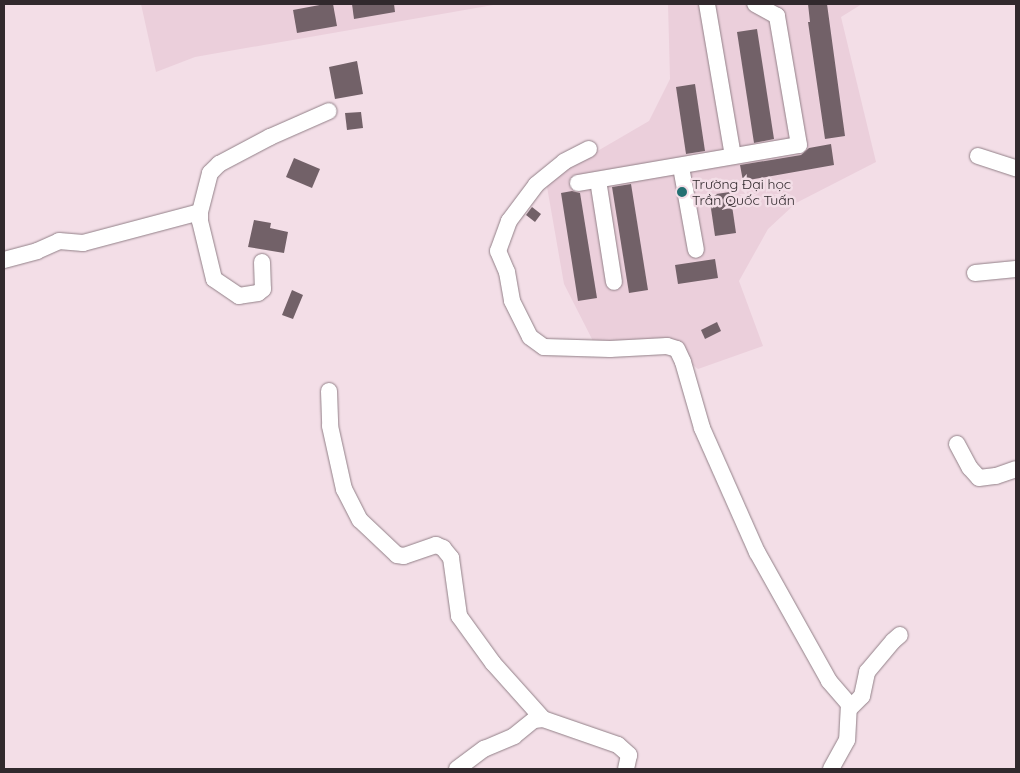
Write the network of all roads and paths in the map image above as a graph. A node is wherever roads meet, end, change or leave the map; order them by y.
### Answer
1 (707, 4) edge
2 (756, 4) edge
3 (329, 111) dead end
4 (588, 149) dead end
5 (733, 156) junction
6 (978, 156) dead end
7 (681, 167) junction
8 (1016, 168) edge
9 (598, 180) junction
10 (578, 183) dead end
11 (200, 212) junction
12 (696, 250) dead end
13 (4, 260) edge
14 (262, 262) dead end
15 (1016, 269) edge
16 (975, 273) dead end
17 (614, 282) dead end
18 (329, 391) dead end
19 (957, 444) dead end
20 (1016, 468) edge
21 (900, 635) dead end
22 (850, 708) junction
23 (543, 719) junction
24 (457, 769) edge
25 (626, 769) edge
26 (835, 769) edge

1 - 5 street
2 - 5 street
3 - 11 street
4 - 22 street
5 - 7 street
6 - 8 street
7 - 9 street
7 - 12 street
9 - 10 street
9 - 17 street
11 - 13 street
11 - 14 street
15 - 16 street
18 - 23 street
19 - 20 street
21 - 22 street
22 - 26 street
23 - 24 street
23 - 25 street

